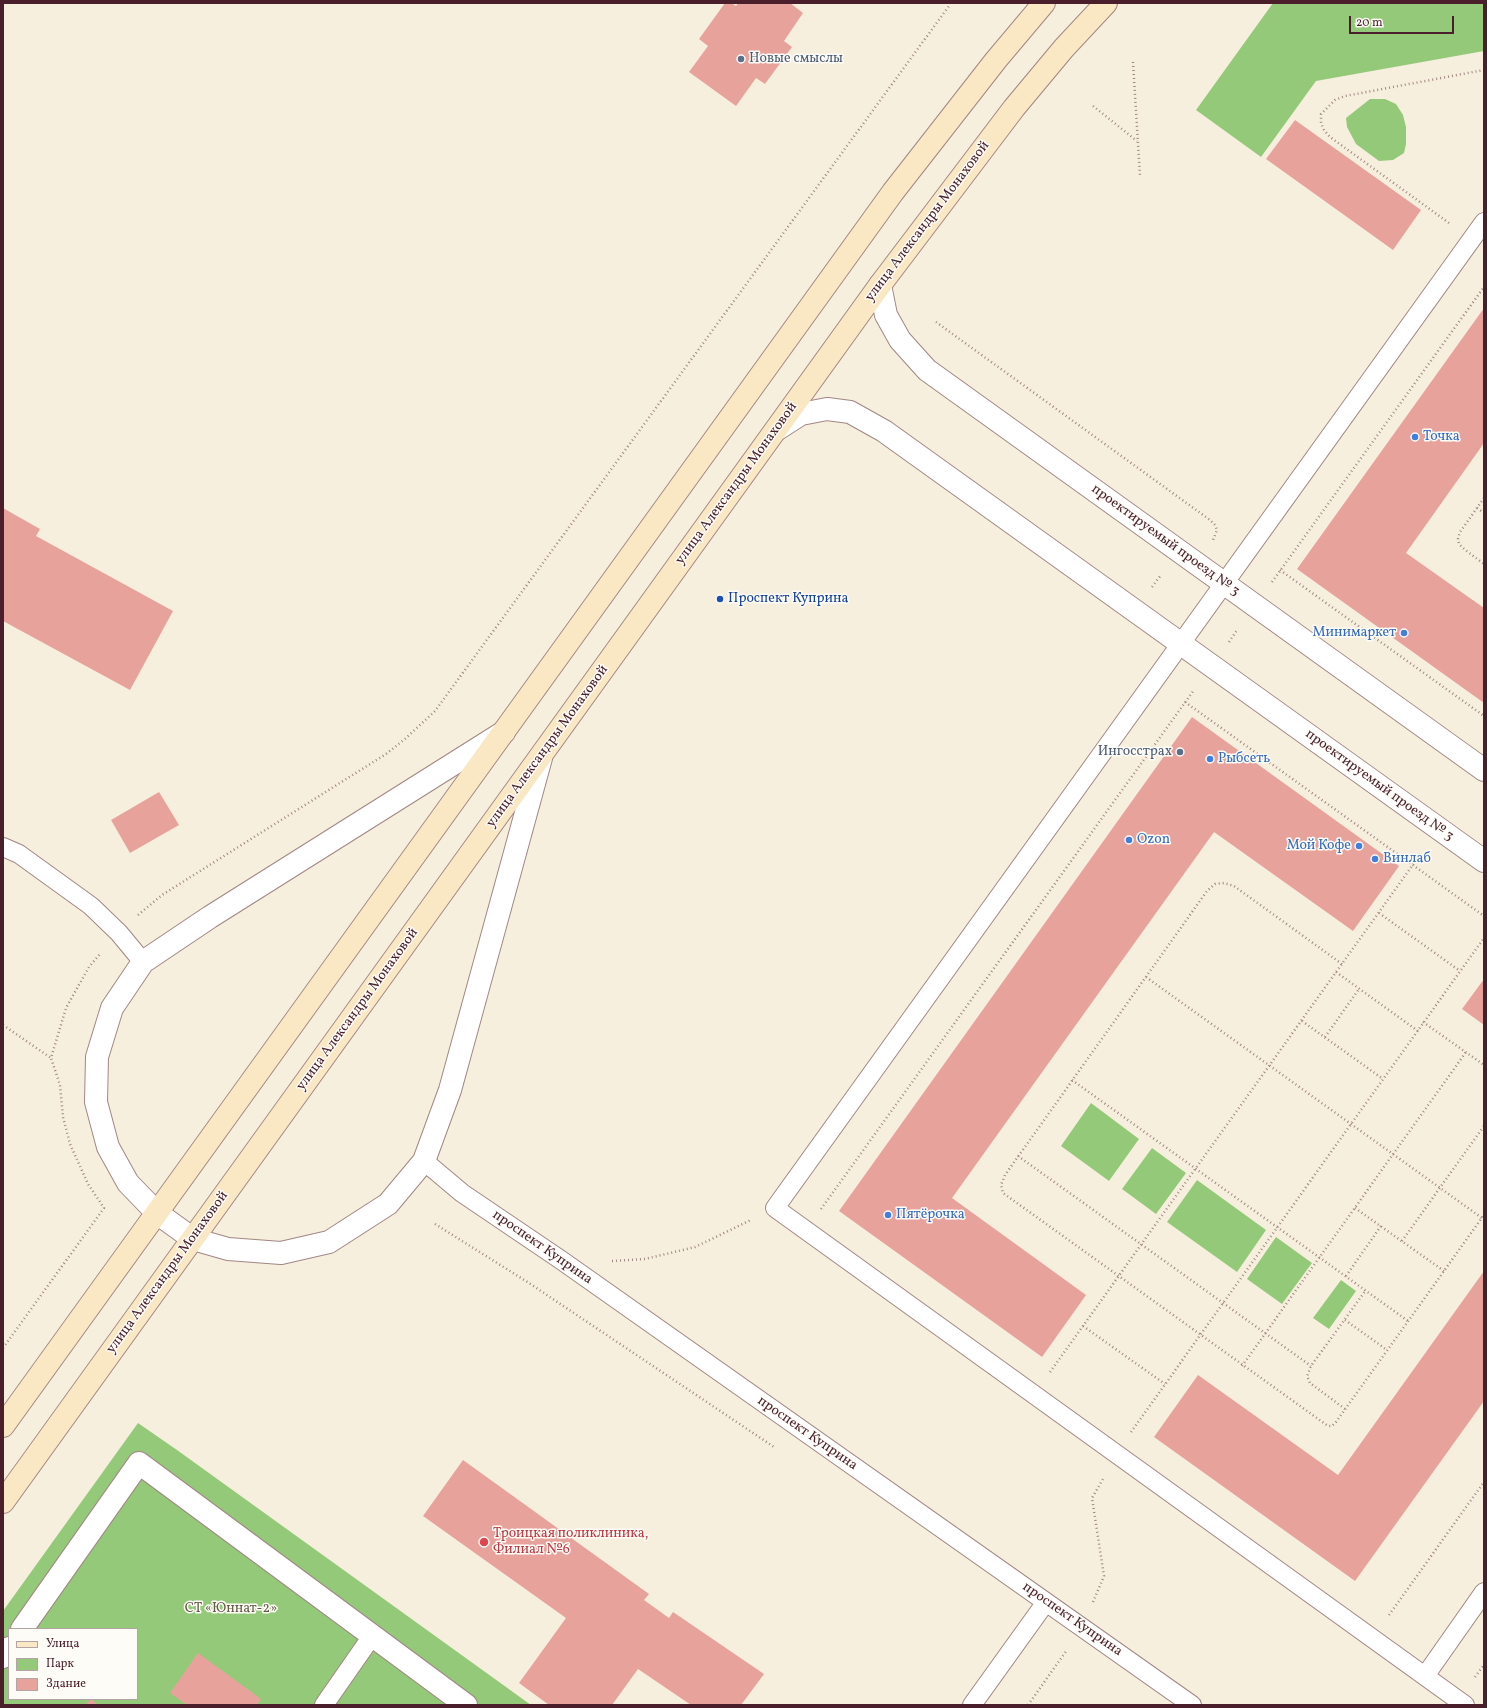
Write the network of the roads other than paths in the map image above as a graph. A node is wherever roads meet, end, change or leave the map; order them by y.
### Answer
1 (1044, 3) edge
2 (1106, 3) edge
3 (1484, 222) edge
4 (880, 285) junction
5 (775, 430) junction
6 (1224, 584) junction
7 (1181, 644) junction
8 (505, 731) junction
9 (541, 758) junction
10 (1484, 770) edge
11 (3, 847) edge
12 (1484, 861) edge
13 (143, 962) junction
14 (424, 1161) junction
15 (157, 1213) junction
16 (193, 1239) junction
17 (3, 1426) edge
18 (3, 1502) edge
19 (1484, 1592) edge
20 (1046, 1602) junction
21 (23, 1628) edge
22 (372, 1636) junction
23 (1424, 1676) junction
24 (324, 1705) edge
25 (466, 1705) edge
26 (972, 1705) edge
27 (1192, 1705) edge
28 (1465, 1705) edge

1 - 8 main road
2 - 4 main road, улица Александры Монаховой
3 - 6 lane
4 - 5 main road, улица Александры Монаховой
4 - 6 street, проектируемый проезд № 3
5 - 7 street, проектируемый проезд № 3
5 - 9 main road, улица Александры Монаховой
6 - 7 lane
6 - 10 street, проектируемый проезд № 3
7 - 12 street, проектируемый проезд № 3
7 - 23 lane
8 - 13 street
8 - 15 main road
9 - 14 street
9 - 16 main road, улица Александры Монаховой
11 - 13 lane
13 - 15 street
14 - 16 street
14 - 20 lane, проспект Куприна
15 - 16 street
15 - 17 main road
16 - 18 main road, улица Александры Монаховой
19 - 23 lane
20 - 26 lane
20 - 27 lane, проспект Куприна
21 - 22 street
22 - 24 lane
22 - 25 street
23 - 28 lane

